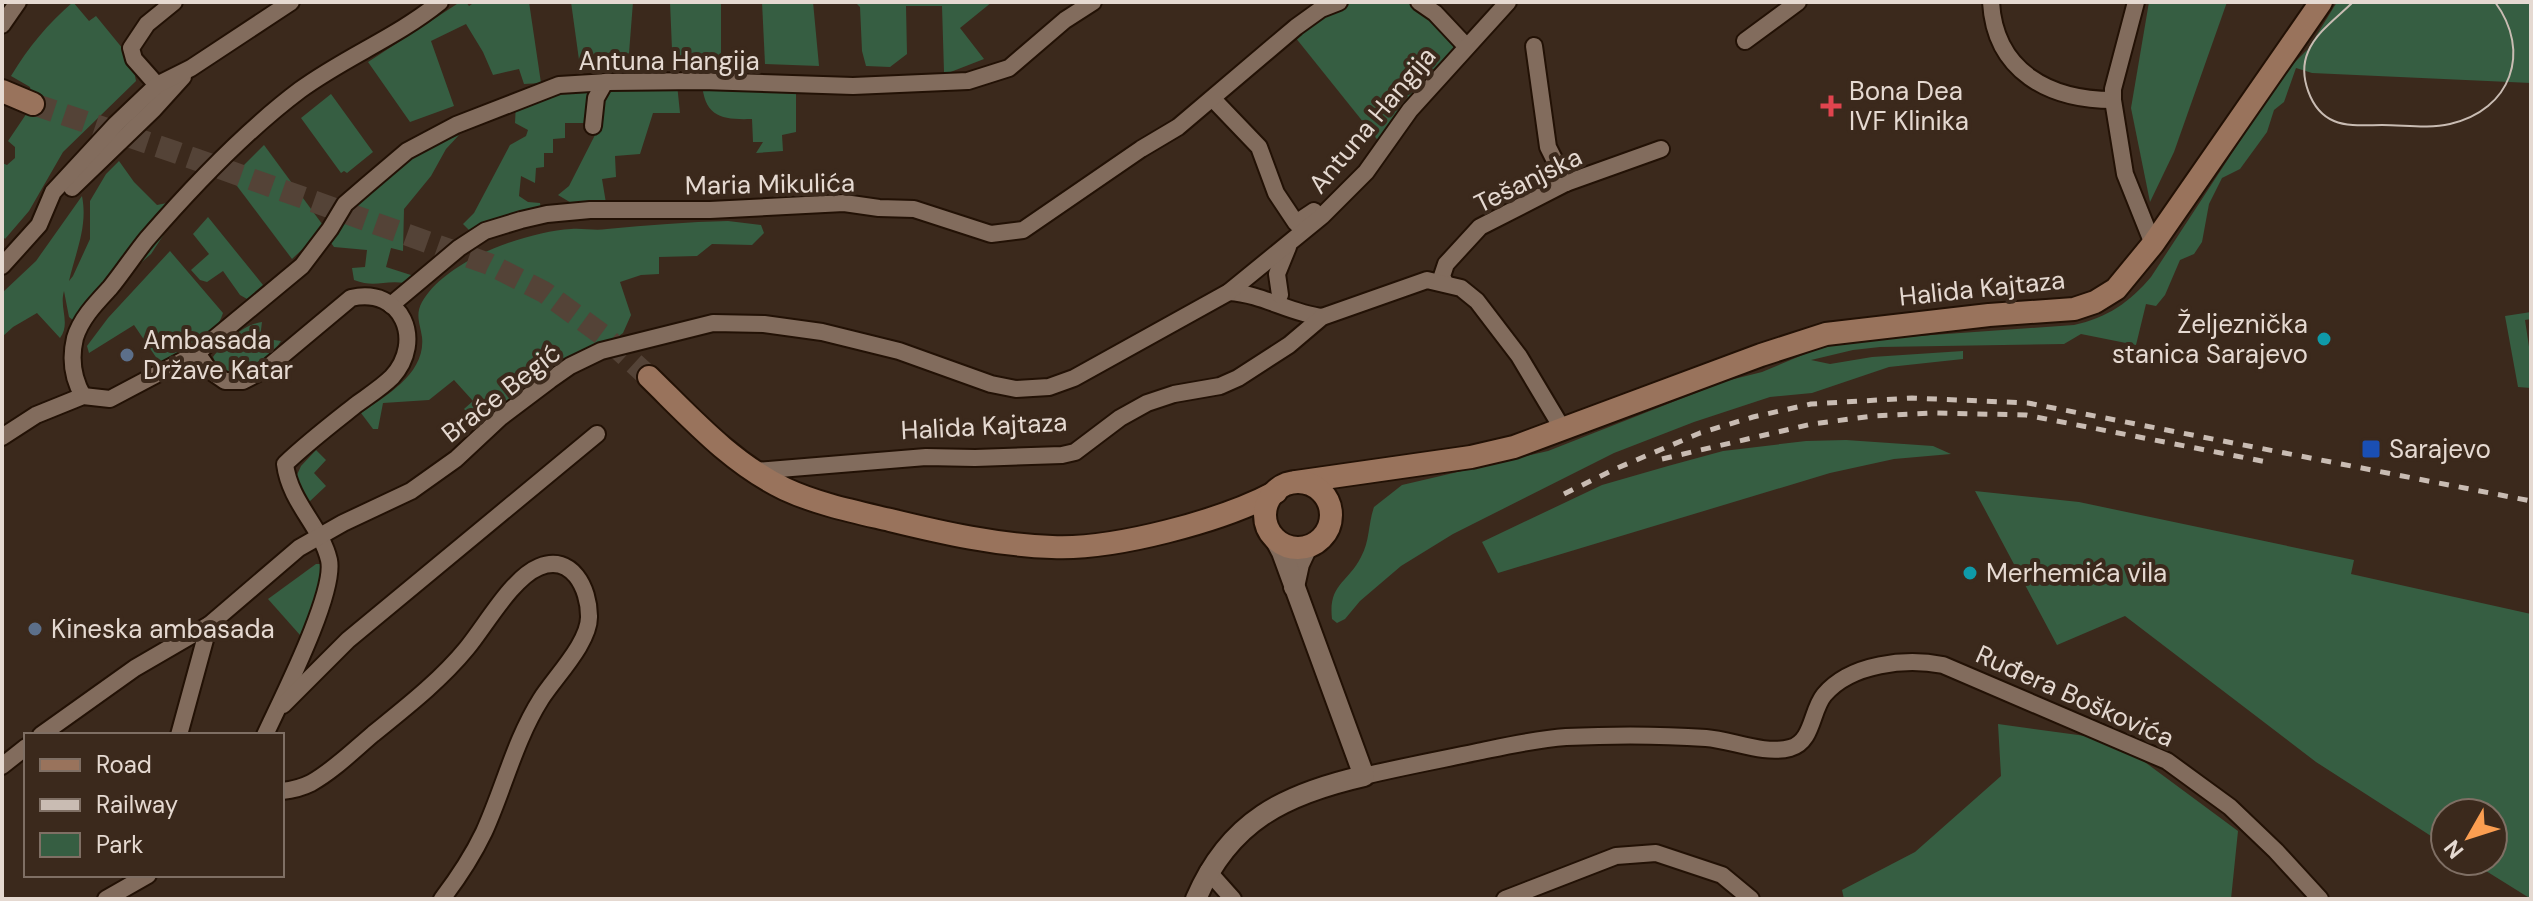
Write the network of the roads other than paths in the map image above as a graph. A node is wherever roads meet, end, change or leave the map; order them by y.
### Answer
1 (18, 2) edge
2 (174, 2) edge
3 (291, 2) edge
4 (440, 2) edge
5 (1093, 2) edge
6 (1339, 2) edge
7 (1419, 2) edge
8 (1508, 2) edge
9 (1798, 2) edge
10 (1991, 2) edge
11 (2136, 2) edge
12 (2321, 2) edge
13 (2, 25) edge
14 (1745, 41) dead end
15 (1466, 46) junction
16 (1534, 46) dead end
17 (191, 68) junction
18 (605, 82) junction
19 (157, 85) junction
20 (2, 91) edge
21 (1213, 99) junction
22 (2113, 100) junction
23 (33, 104) tunnel mouth
24 (593, 126) dead end
25 (1661, 149) dead end
26 (1366, 172) junction
27 (1566, 183) junction
28 (39, 225) junction
29 (1293, 240) junction
30 (2153, 244) junction
31 (2, 266) edge
32 (1251, 272) junction
33 (1445, 283) junction
34 (1229, 292) junction
35 (1280, 295) junction
36 (391, 305) junction
37 (1293, 311) junction
38 (1322, 317) junction
39 (197, 353) junction
40 (649, 377) tunnel mouth
41 (83, 396) junction
42 (1562, 428) junction
43 (597, 434) dead end
44 (2, 437) edge
45 (755, 471) junction
46 (1376, 471) junction
47 (1286, 487) junction
48 (1330, 508) junction
49 (1224, 515) junction
50 (1271, 532) junction
51 (318, 537) junction
52 (1307, 547) junction
53 (1294, 587) junction
54 (209, 625) junction
55 (276, 712) junction
56 (44, 733) edge
57 (180, 733) edge
58 (266, 733) edge
59 (24, 749) edge
60 (2, 766) edge
61 (1364, 776) junction
62 (284, 791) edge
63 (1208, 871) junction
64 (144, 877) edge
65 (2316, 897) edge
66 (106, 899) edge
67 (442, 899) edge
68 (1196, 899) edge
69 (1233, 899) edge
70 (1505, 899) edge
71 (1751, 899) edge

1 - 13 street
2 - 19 street
3 - 17 street
4 - 41 street
5 - 18 street, Antuna Hangija
6 - 21 street, Maria Mikulića
7 - 15 street
8 - 15 street, Antuna Hangija
9 - 14 street
10 - 22 street
11 - 22 street
12 - 30 main road, Halida Kajtaza
15 - 26 street, Antuna Hangija
16 - 27 street
17 - 19 street
17 - 28 street
18 - 24 street
18 - 39 street, Antuna Hangija
19 - 28 street
20 - 23 main road
21 - 26 street
21 - 36 street, Maria Mikulića
22 - 30 street
25 - 27 street, Tešanjska
26 - 29 street, Antuna Hangija
27 - 33 street, Tešanjska
28 - 31 street
29 - 32 street, Antuna Hangija
29 - 35 street
30 - 42 main road, Halida Kajtaza
32 - 34 street, Antuna Hangija
32 - 35 street
33 - 38 street, Halida Kajtaza
33 - 42 street
34 - 37 street
34 - 51 street, Braće Begić
35 - 37 street
36 - 39 street
36 - 51 street
37 - 38 street
38 - 45 street, Halida Kajtaza
39 - 41 street, Antuna Hangija
40 - 45 main road, Halida Kajtaza
41 - 44 street, Antuna Hangija
42 - 46 main road, Halida Kajtaza
43 - 55 street
45 - 49 main road, Halida Kajtaza
46 - 47 main road, Halida Kajtaza
46 - 48 main road, Halida Kajtaza
47 - 48 main road
47 - 49 main road, Halida Kajtaza
47 - 50 main road
48 - 52 main road
49 - 50 main road, Halida Kajtaza
50 - 52 main road
50 - 53 street
51 - 54 street, Braće Begić
51 - 55 street
52 - 53 street
53 - 61 street
54 - 56 street, Braće Begić
54 - 57 street
55 - 58 street
59 - 60 street
61 - 63 street
61 - 65 street, Ruđera Boškovića
62 - 67 street
63 - 68 street
63 - 69 street
64 - 66 street
70 - 71 street

